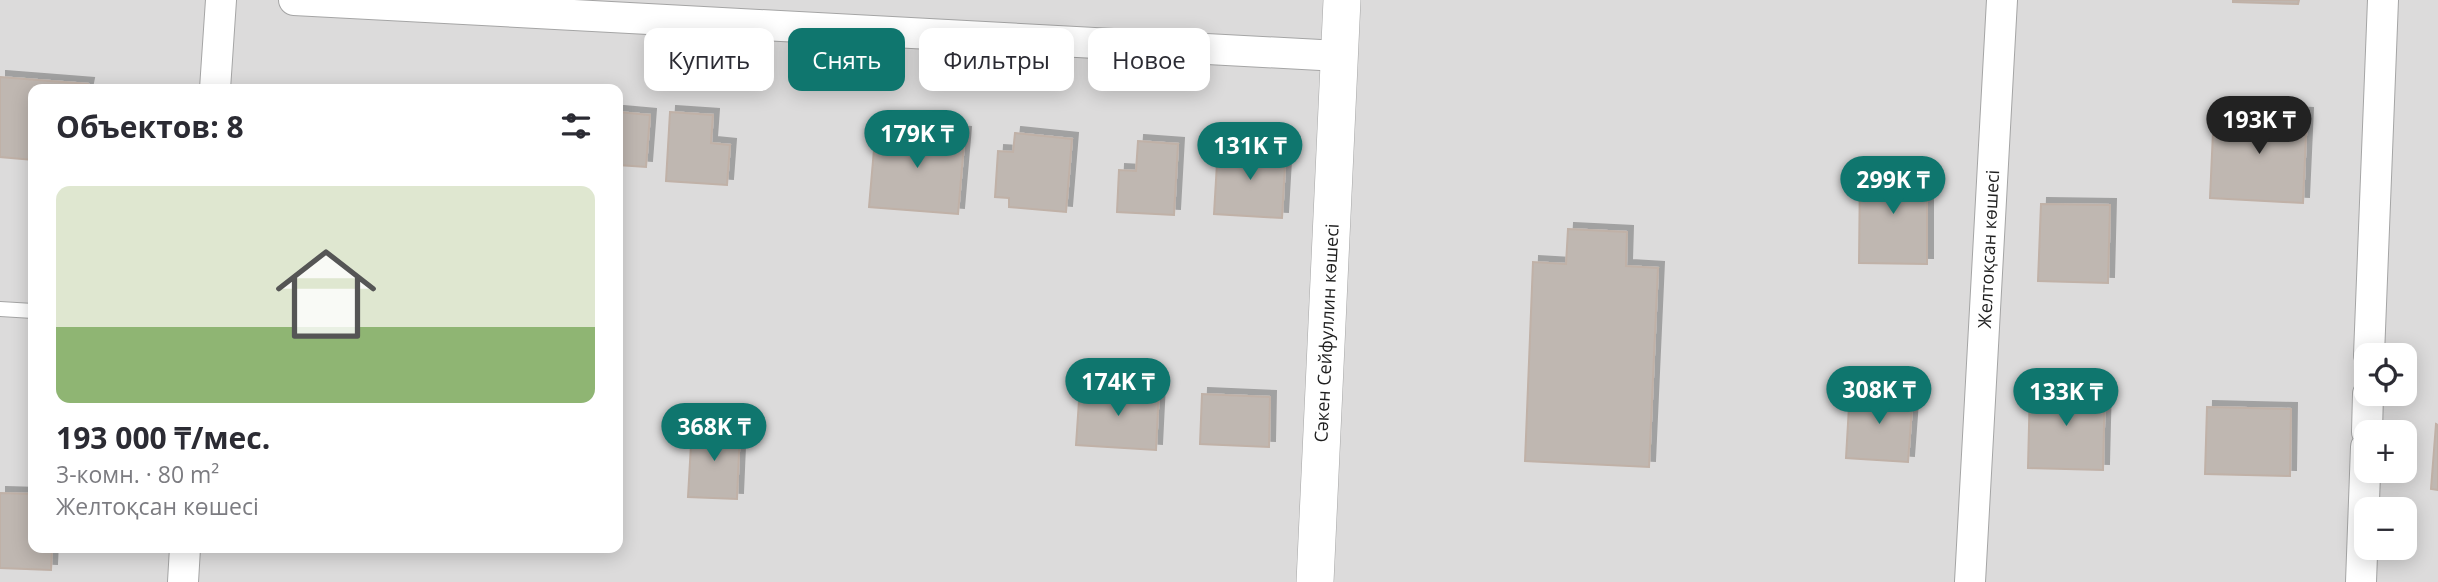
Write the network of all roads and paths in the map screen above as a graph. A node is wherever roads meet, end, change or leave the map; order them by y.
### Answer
1 (222, 0) edge
2 (294, 0) edge
3 (1342, 0) edge
4 (2002, 0) edge
5 (2383, 0) edge
6 (1339, 56) junction
7 (215, 84) edge
8 (0, 309) edge
9 (28, 311) edge
10 (2370, 343) edge
11 (2365, 483) edge
12 (185, 553) edge
13 (183, 582) edge
14 (1315, 582) edge
15 (1970, 582) edge
16 (2361, 582) edge

1 - 7 street
2 - 6 street
3 - 6 street, Сәкен Сейфуллин көшесі
4 - 15 street, Желтоқсан көшесі
5 - 10 street
6 - 14 street, Сәкен Сейфуллин көшесі
8 - 9 lane
11 - 16 street
12 - 13 street

